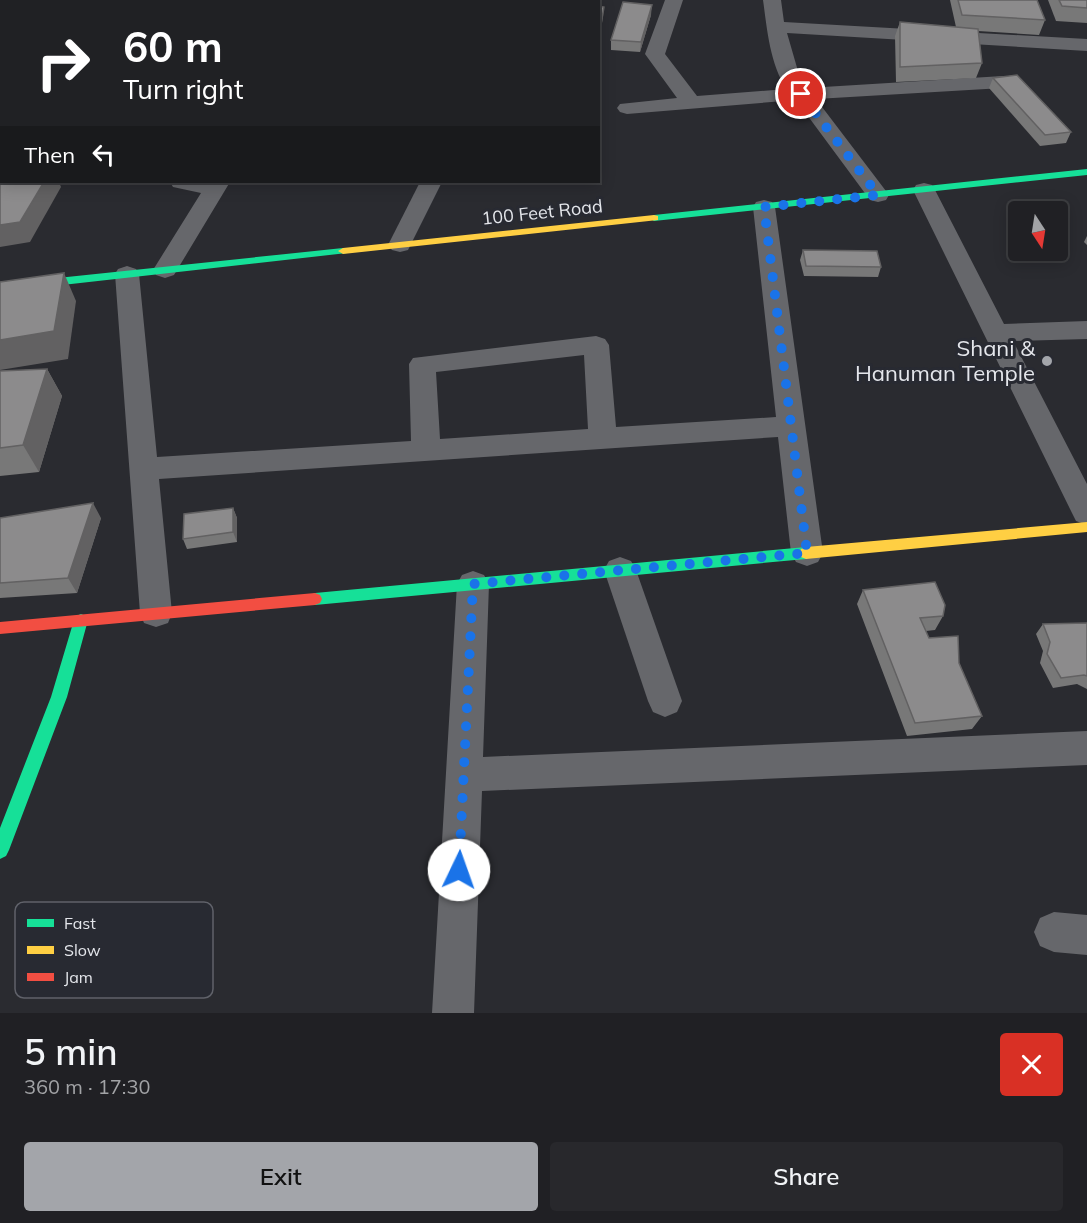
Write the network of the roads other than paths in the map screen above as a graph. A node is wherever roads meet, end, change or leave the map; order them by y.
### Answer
1 (674, 0) edge
2 (772, 0) edge
3 (776, 27) junction
4 (1087, 45) edge
5 (1003, 82) edge
6 (801, 94) junction
7 (692, 104) junction
8 (627, 108) dead end
9 (1087, 172) edge
10 (190, 183) edge
11 (431, 183) edge
12 (216, 186) edge
13 (924, 190) junction
14 (878, 195) junction
15 (764, 207) junction
16 (400, 245) junction
17 (165, 270) junction
18 (127, 274) junction
19 (0, 288) edge
20 (1087, 330) edge
21 (996, 333) junction
22 (791, 426) junction
23 (603, 440) junction
24 (426, 452) junction
25 (144, 470) junction
26 (1087, 513) edge
27 (1087, 527) edge
28 (807, 553) junction
29 (620, 570) junction
30 (473, 584) junction
31 (156, 613) junction
32 (81, 620) junction
33 (0, 628) edge
34 (666, 701) dead end
35 (1087, 748) edge
36 (464, 775) junction
37 (0, 850) edge
38 (453, 1013) edge

1 - 7 street
2 - 3 street
3 - 4 street
3 - 6 street
5 - 6 street
6 - 7 street
6 - 14 street
7 - 8 street
9 - 13 main road, 100 Feet Road
10 - 12 street
11 - 16 street
12 - 17 street
13 - 14 main road, 100 Feet Road
13 - 21 street
14 - 15 main road, 100 Feet Road
15 - 16 main road, 100 Feet Road
15 - 22 street
16 - 17 main road, 100 Feet Road
17 - 18 main road, 100 Feet Road
18 - 19 main road, 100 Feet Road
18 - 25 street
20 - 21 street
21 - 26 street
22 - 23 street
22 - 28 street
23 - 24 street
23 - 24 street
24 - 25 street
25 - 31 street
27 - 28 main road
28 - 29 main road
29 - 30 main road
29 - 34 street
30 - 31 main road
30 - 36 street
31 - 32 main road
32 - 33 main road
32 - 37 main road
35 - 36 street
36 - 38 street

